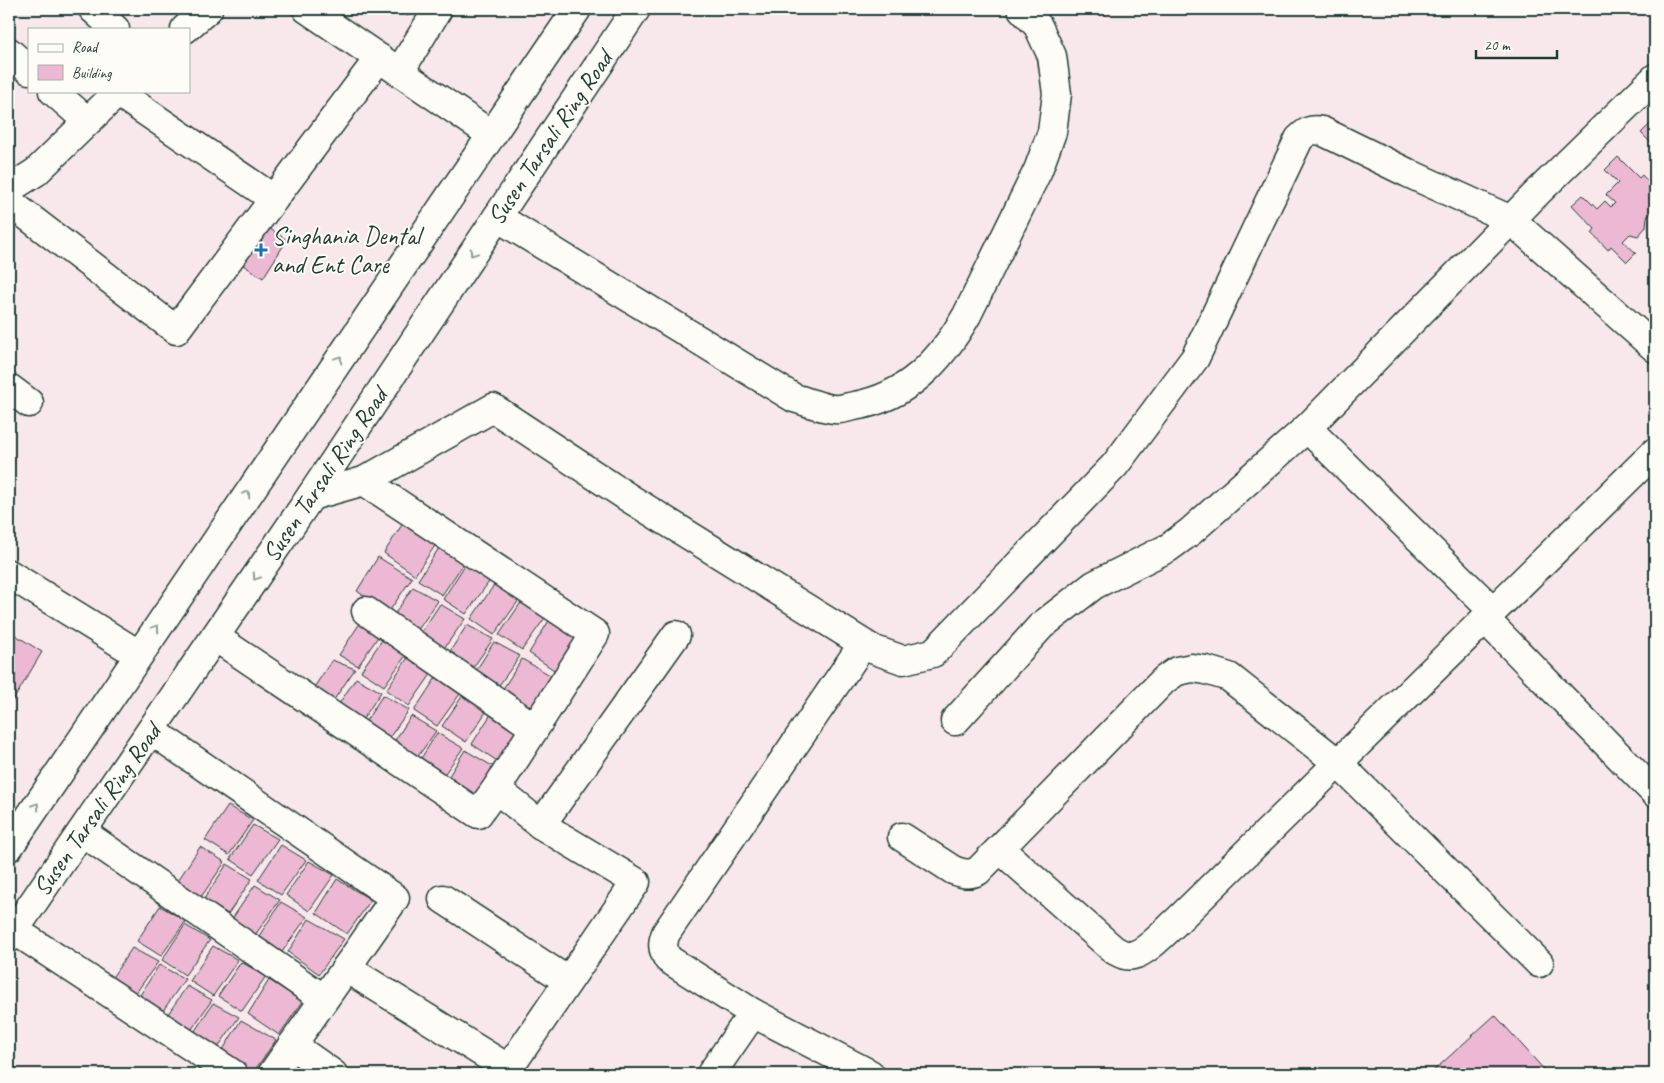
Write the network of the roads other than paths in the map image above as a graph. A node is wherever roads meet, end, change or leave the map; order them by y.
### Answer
1 (93, 9) edge
2 (208, 9) edge
3 (307, 9) edge
4 (438, 9) edge
5 (577, 9) edge
6 (636, 9) edge
7 (1022, 9) edge
8 (114, 28) edge
9 (186, 28) edge
10 (9, 52) edge
11 (389, 64) junction
12 (28, 69) edge
13 (1655, 78) edge
14 (54, 92) edge
15 (118, 92) edge
16 (87, 122) junction
17 (492, 135) junction
18 (9, 190) edge
19 (274, 199) junction
20 (9, 202) edge
21 (498, 217) junction
22 (1511, 220) junction
23 (1655, 348) edge
24 (1308, 428) junction
25 (1655, 452) edge
26 (364, 481) junction
27 (311, 496) junction
28 (9, 574) edge
29 (366, 611) dead end
30 (1489, 615) junction
31 (676, 635) dead end
32 (215, 637) junction
33 (863, 644) junction
34 (138, 654) junction
35 (955, 721) dead end
36 (535, 728) junction
37 (152, 731) junction
38 (1338, 763) junction
39 (496, 789) junction
40 (1655, 793) edge
41 (541, 825) junction
42 (82, 832) junction
43 (902, 837) dead end
44 (9, 847) edge
45 (1000, 849) junction
46 (443, 899) dead end
47 (11, 934) edge
48 (1539, 963) dead end
49 (346, 968) junction
50 (568, 982) junction
51 (324, 999) junction
52 (753, 1013) junction
53 (292, 1046) junction
54 (507, 1072) edge
55 (867, 1073) edge
56 (233, 1074) edge
57 (272, 1074) edge
58 (334, 1074) edge
59 (711, 1074) edge

1 - 8 street
2 - 9 street
3 - 11 street
4 - 11 street
5 - 17 street, Susen Tarsali Ring Road
6 - 21 street, Susen Tarsali Ring Road
7 - 21 street
10 - 12 street
11 - 17 street
11 - 19 street
13 - 22 street
14 - 16 street
15 - 16 street
15 - 19 street
16 - 18 street
34 -> 17 street, Susen Tarsali Ring Road
19 - 20 street
21 -> 27 street, Susen Tarsali Ring Road
22 - 23 street
22 - 24 street
22 - 33 street
24 - 30 street
24 - 35 street
25 - 30 street
26 - 27 street
26 - 33 street
26 - 36 street
27 -> 32 street, Susen Tarsali Ring Road
28 - 34 street
29 - 36 street
30 - 38 street
30 - 40 street
31 - 41 street
32 - 37 street, Susen Tarsali Ring Road
32 - 39 street
33 - 52 street
44 -> 34 street, Susen Tarsali Ring Road
36 - 39 street
37 - 42 street, Susen Tarsali Ring Road
37 - 49 street
38 - 45 street
38 - 45 street
38 - 48 street
39 - 41 street
41 - 50 street
42 - 47 street, Susen Tarsali Ring Road
42 - 51 street
43 - 45 street
46 - 50 street
47 - 56 street
49 - 51 street
49 - 54 street
50 - 54 street
51 - 53 street
52 - 55 street
52 - 59 street
53 - 57 street
53 - 58 street

